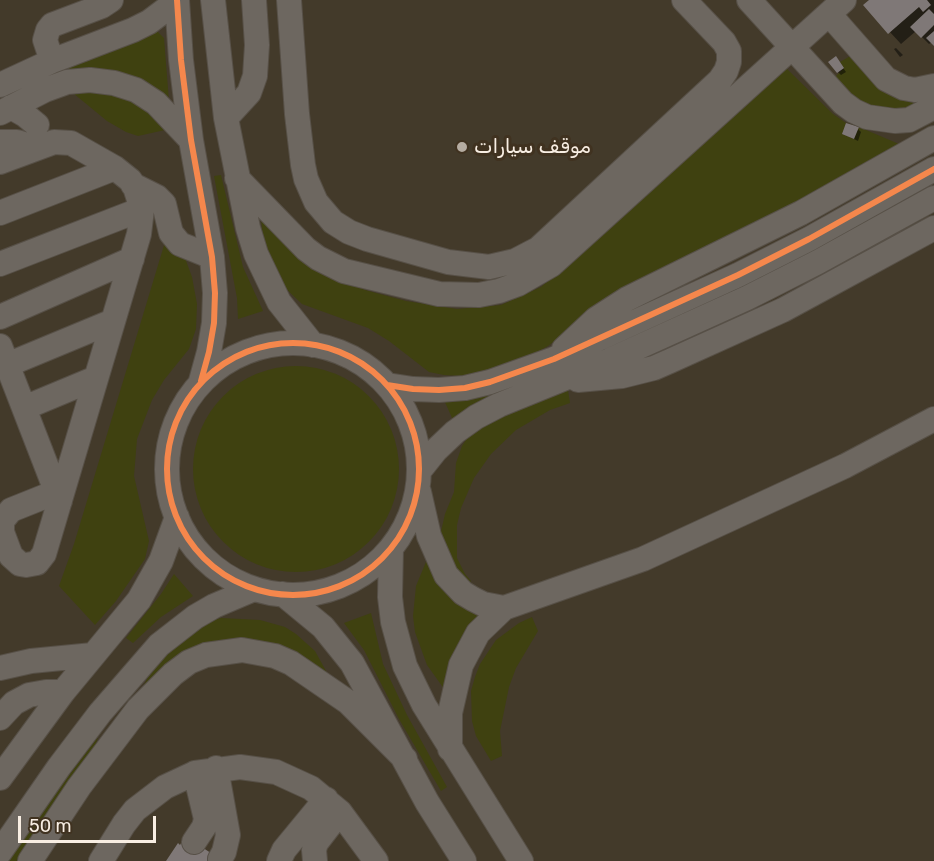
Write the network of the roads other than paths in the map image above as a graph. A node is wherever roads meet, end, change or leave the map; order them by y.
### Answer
1 (111, 0) edge
2 (177, 0) edge
3 (213, 0) edge
4 (246, 0) edge
5 (254, 0) edge
6 (289, 0) edge
7 (684, 0) edge
8 (763, 5) edge
9 (836, 7) edge
10 (793, 48) junction
11 (52, 60) junction
12 (256, 65) junction
13 (0, 86) edge
14 (934, 86) edge
15 (934, 107) edge
16 (5, 110) edge
17 (226, 118) junction
18 (36, 136) junction
19 (934, 138) edge
20 (191, 140) junction
21 (0, 142) edge
22 (0, 162) edge
23 (115, 168) junction
24 (934, 169) edge
25 (237, 178) junction
26 (134, 185) junction
27 (934, 198) edge
28 (142, 209) junction
29 (0, 213) edge
30 (934, 228) edge
31 (212, 257) junction
32 (132, 259) junction
33 (0, 264) edge
34 (0, 317) edge
35 (113, 321) junction
36 (313, 345) junction
37 (4, 355) edge
38 (557, 370) junction
39 (96, 378) junction
40 (201, 381) junction
41 (387, 385) junction
42 (24, 408) junction
43 (934, 419) edge
44 (419, 479) junction
45 (177, 518) junction
46 (391, 549) junction
47 (254, 589) junction
48 (282, 594) junction
49 (504, 608) junction
50 (93, 655) junction
51 (0, 668) edge
52 (120, 690) junction
53 (63, 692) junction
54 (3, 712) edge
55 (120, 733) junction
56 (450, 749) junction
57 (405, 759) junction
58 (206, 770) junction
59 (0, 778) edge
60 (333, 806) junction
61 (194, 842) dead end
62 (0, 852) edge
63 (220, 859) dead end
64 (30, 861) edge
65 (101, 861) edge
66 (279, 861) edge
67 (315, 861) edge
68 (376, 861) edge
69 (464, 861) edge
70 (521, 861) edge

1 - 11 street
2 - 11 street
2 - 20 street
3 - 17 street
4 - 12 street
5 - 12 street
6 - 7 street
8 - 10 street
9 - 10 street
9 - 14 street
10 - 15 street
10 - 25 street
11 - 13 street
12 - 17 street
16 - 18 street
16 - 20 street
17 - 25 street
18 - 21 street
18 - 22 street
18 - 23 street
19 - 38 street
20 - 31 street
23 - 26 street
23 - 29 street
24 - 38 street
25 - 36 street
26 - 28 street
26 - 31 street
27 - 38 street
28 - 32 street
28 - 33 street
30 - 38 street
31 - 40 street
32 - 34 street
32 - 35 street
35 - 37 street
35 - 39 street
36 - 40 street
36 - 41 street
37 - 42 street
38 - 41 street
38 - 44 street
39 - 42 street
39 - 42 street
40 - 45 street
41 - 44 street
43 - 49 street
44 - 46 street
44 - 49 street
45 - 47 street
45 - 50 street
46 - 48 street
46 - 56 street
47 - 48 street
47 - 52 street
48 - 57 street
49 - 56 street
50 - 51 street
50 - 53 street
52 - 55 street
52 - 62 street
53 - 54 street
53 - 59 street
55 - 57 street
55 - 64 street
56 - 70 street
57 - 69 street
58 - 60 street
58 - 61 street
58 - 63 street
58 - 65 street
60 - 66 street
60 - 67 street
60 - 68 street

